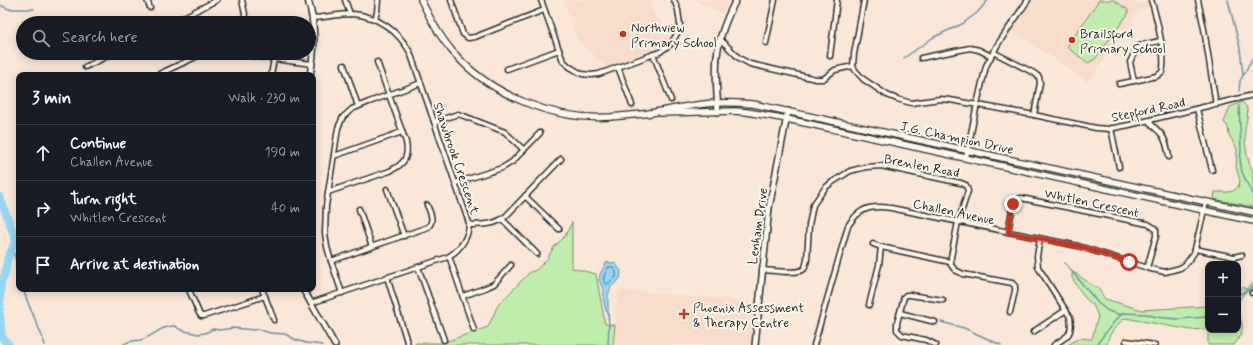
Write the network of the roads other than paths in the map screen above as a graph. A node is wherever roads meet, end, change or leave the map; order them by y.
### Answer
1 (147, 0) edge
2 (217, 0) edge
3 (242, 0) edge
4 (308, 0) edge
5 (345, 0) edge
6 (378, 0) edge
7 (421, 0) edge
8 (451, 0) edge
9 (541, 0) edge
10 (674, 0) edge
11 (736, 0) edge
12 (775, 0) edge
13 (837, 0) edge
14 (864, 0) edge
15 (1028, 0) edge
16 (1151, 0) edge
17 (1198, 0) edge
18 (150, 8) dead end
19 (544, 10) junction
20 (350, 14) junction
21 (186, 16) edge
22 (245, 16) edge
23 (312, 16) edge
24 (316, 18) edge
25 (374, 19) junction
26 (720, 39) junction
27 (1160, 41) junction
28 (766, 43) dead end
29 (559, 50) junction
30 (653, 54) junction
31 (992, 54) junction
32 (830, 56) dead end
33 (921, 58) dead end
34 (100, 60) edge
35 (189, 60) edge
36 (274, 60) edge
37 (282, 60) edge
38 (312, 60) edge
39 (377, 62) dead end
40 (312, 64) junction
41 (344, 65) dead end
42 (853, 66) junction
43 (85, 67) dead end
44 (618, 67) junction
45 (507, 69) dead end
46 (163, 72) edge
47 (272, 72) edge
48 (311, 72) edge
49 (1134, 81) junction
50 (421, 83) junction
51 (1119, 84) dead end
52 (389, 95) junction
53 (1253, 95) edge
54 (671, 100) dead end
55 (718, 102) junction
56 (977, 104) junction
57 (1216, 104) junction
58 (358, 106) junction
59 (632, 106) dead end
60 (1197, 109) junction
61 (788, 111) junction
62 (655, 112) junction
63 (718, 112) junction
64 (1034, 114) junction
65 (787, 119) junction
66 (1149, 120) junction
67 (434, 122) junction
68 (1111, 128) junction
69 (402, 132) junction
70 (540, 133) dead end
71 (524, 150) junction
72 (968, 150) junction
73 (334, 156) junction
74 (1170, 157) dead end
75 (966, 158) junction
76 (561, 159) dead end
77 (1119, 167) dead end
78 (1212, 170) dead end
79 (455, 183) junction
80 (387, 189) dead end
81 (328, 192) junction
82 (525, 196) junction
83 (1206, 202) junction
84 (427, 205) dead end
85 (359, 209) dead end
86 (1204, 210) junction
87 (1253, 212) edge
88 (502, 219) junction
89 (1253, 221) edge
90 (958, 222) junction
91 (469, 224) junction
92 (559, 229) dead end
93 (1008, 232) junction
94 (404, 236) junction
95 (1040, 239) junction
96 (873, 244) dead end
97 (372, 247) junction
98 (881, 247) junction
99 (1195, 249) junction
100 (537, 254) dead end
101 (449, 256) junction
102 (1242, 256) dead end
103 (331, 261) junction
104 (950, 262) junction
105 (511, 265) dead end
106 (418, 267) junction
107 (1147, 268) junction
108 (762, 270) junction
109 (387, 277) junction
110 (190, 292) edge
111 (263, 292) edge
112 (305, 292) edge
113 (342, 293) junction
114 (265, 296) junction
115 (463, 296) junction
116 (943, 300) dead end
117 (311, 303) junction
118 (869, 305) dead end
119 (1066, 310) junction
120 (1010, 312) dead end
121 (900, 313) junction
122 (274, 320) dead end
123 (935, 322) dead end
124 (474, 330) dead end
125 (1033, 332) dead end
126 (444, 340) dead end
127 (1126, 341) dead end
128 (335, 345) edge
129 (408, 345) edge
130 (755, 345) edge
131 (814, 345) edge
132 (936, 345) edge
133 (1054, 345) edge
134 (1155, 345) edge

1 - 18 street
2 - 21 street
3 - 22 street
4 - 23 street
5 - 20 street
6 - 25 street
7 - 62 main road, J.G. Champion Drive
8 - 19 street
9 - 19 street
10 - 30 street
11 - 26 street
12 - 28 street
13 - 32 street
14 - 42 street
15 - 31 street
16 - 27 street
17 - 57 street
19 - 29 street
20 - 24 street, Shawbrook Crescent
20 - 25 street, Shawbrook Crescent
25 - 50 street, Shawbrook Crescent
26 - 42 street
26 - 55 street
27 - 49 street
27 - 49 street
29 - 44 street
29 - 45 street
30 - 44 street
30 - 54 street
31 - 33 street
31 - 56 street
31 - 64 street
34 - 43 street
35 - 46 street
36 - 47 street
37 - 40 street
38 - 40 street
39 - 52 street
40 - 48 street
41 - 58 street
42 - 56 street, Stepford Road
44 - 59 street
49 - 51 street
50 - 52 street
50 - 67 street, Shawbrook Crescent
52 - 58 street
52 - 69 street
53 - 57 street, Stepford Road
55 - 61 main road, J.G. Champion Drive
55 - 62 main road, J.G. Champion Drive
55 - 63 street
56 - 64 street, Stepford Road
56 - 72 street
57 - 60 street, Stepford Road
58 - 73 street
60 - 66 street, Stepford Road
60 - 78 street
61 - 65 street, Lenham Drive
61 - 72 main road, J.G. Champion Drive
62 - 63 main road, J.G. Champion Drive
63 - 65 main road, J.G. Champion Drive
64 - 68 street, Stepford Road
65 - 75 main road, J.G. Champion Drive
65 - 108 street, Lenham Drive
66 - 68 street, Stepford Road
66 - 74 street
67 - 71 street
67 - 79 street, Shawbrook Crescent
68 - 77 street
69 - 73 street
69 - 81 street
70 - 71 street
71 - 79 street
72 - 75 street
72 - 83 main road, J.G. Champion Drive
73 - 81 street
75 - 86 main road, J.G. Champion Drive
76 - 82 street
79 - 91 street, Shawbrook Crescent
80 - 94 street
81 - 103 street
82 - 88 street
82 - 92 street
83 - 86 street, Challen Avenue
83 - 87 main road, J.G. Champion Drive
84 - 94 street
85 - 97 street
86 - 89 main road, J.G. Champion Drive
86 - 99 street, Challen Avenue
88 - 91 street
88 - 100 street
90 - 93 street, Challen Avenue
90 - 104 street
90 - 108 street, Brenlen Road
90 - 131 street, Challen Avenue
91 - 101 street, Shawbrook Crescent
93 - 95 street, Challen Avenue
93 - 107 street, Whitlen Crescent
94 - 97 street
95 - 107 street, Challen Avenue
95 - 119 street
96 - 98 street
97 - 103 street
98 - 104 street
98 - 118 street
99 - 102 street
99 - 107 street, Challen Avenue
101 - 106 street, Shawbrook Crescent
101 - 115 street
103 - 113 street
104 - 120 street
105 - 115 street
106 - 109 street, Shawbrook Crescent
106 - 126 street
108 - 130 street, Lenham Drive
109 - 113 street, Shawbrook Crescent
109 - 129 street
110 - 114 street
111 - 114 street
112 - 117 street
113 - 117 street, Shawbrook Crescent
114 - 122 street
115 - 124 street
116 - 121 street
117 - 128 street
119 - 125 street
119 - 133 street
121 - 123 street
121 - 132 street
127 - 134 street

